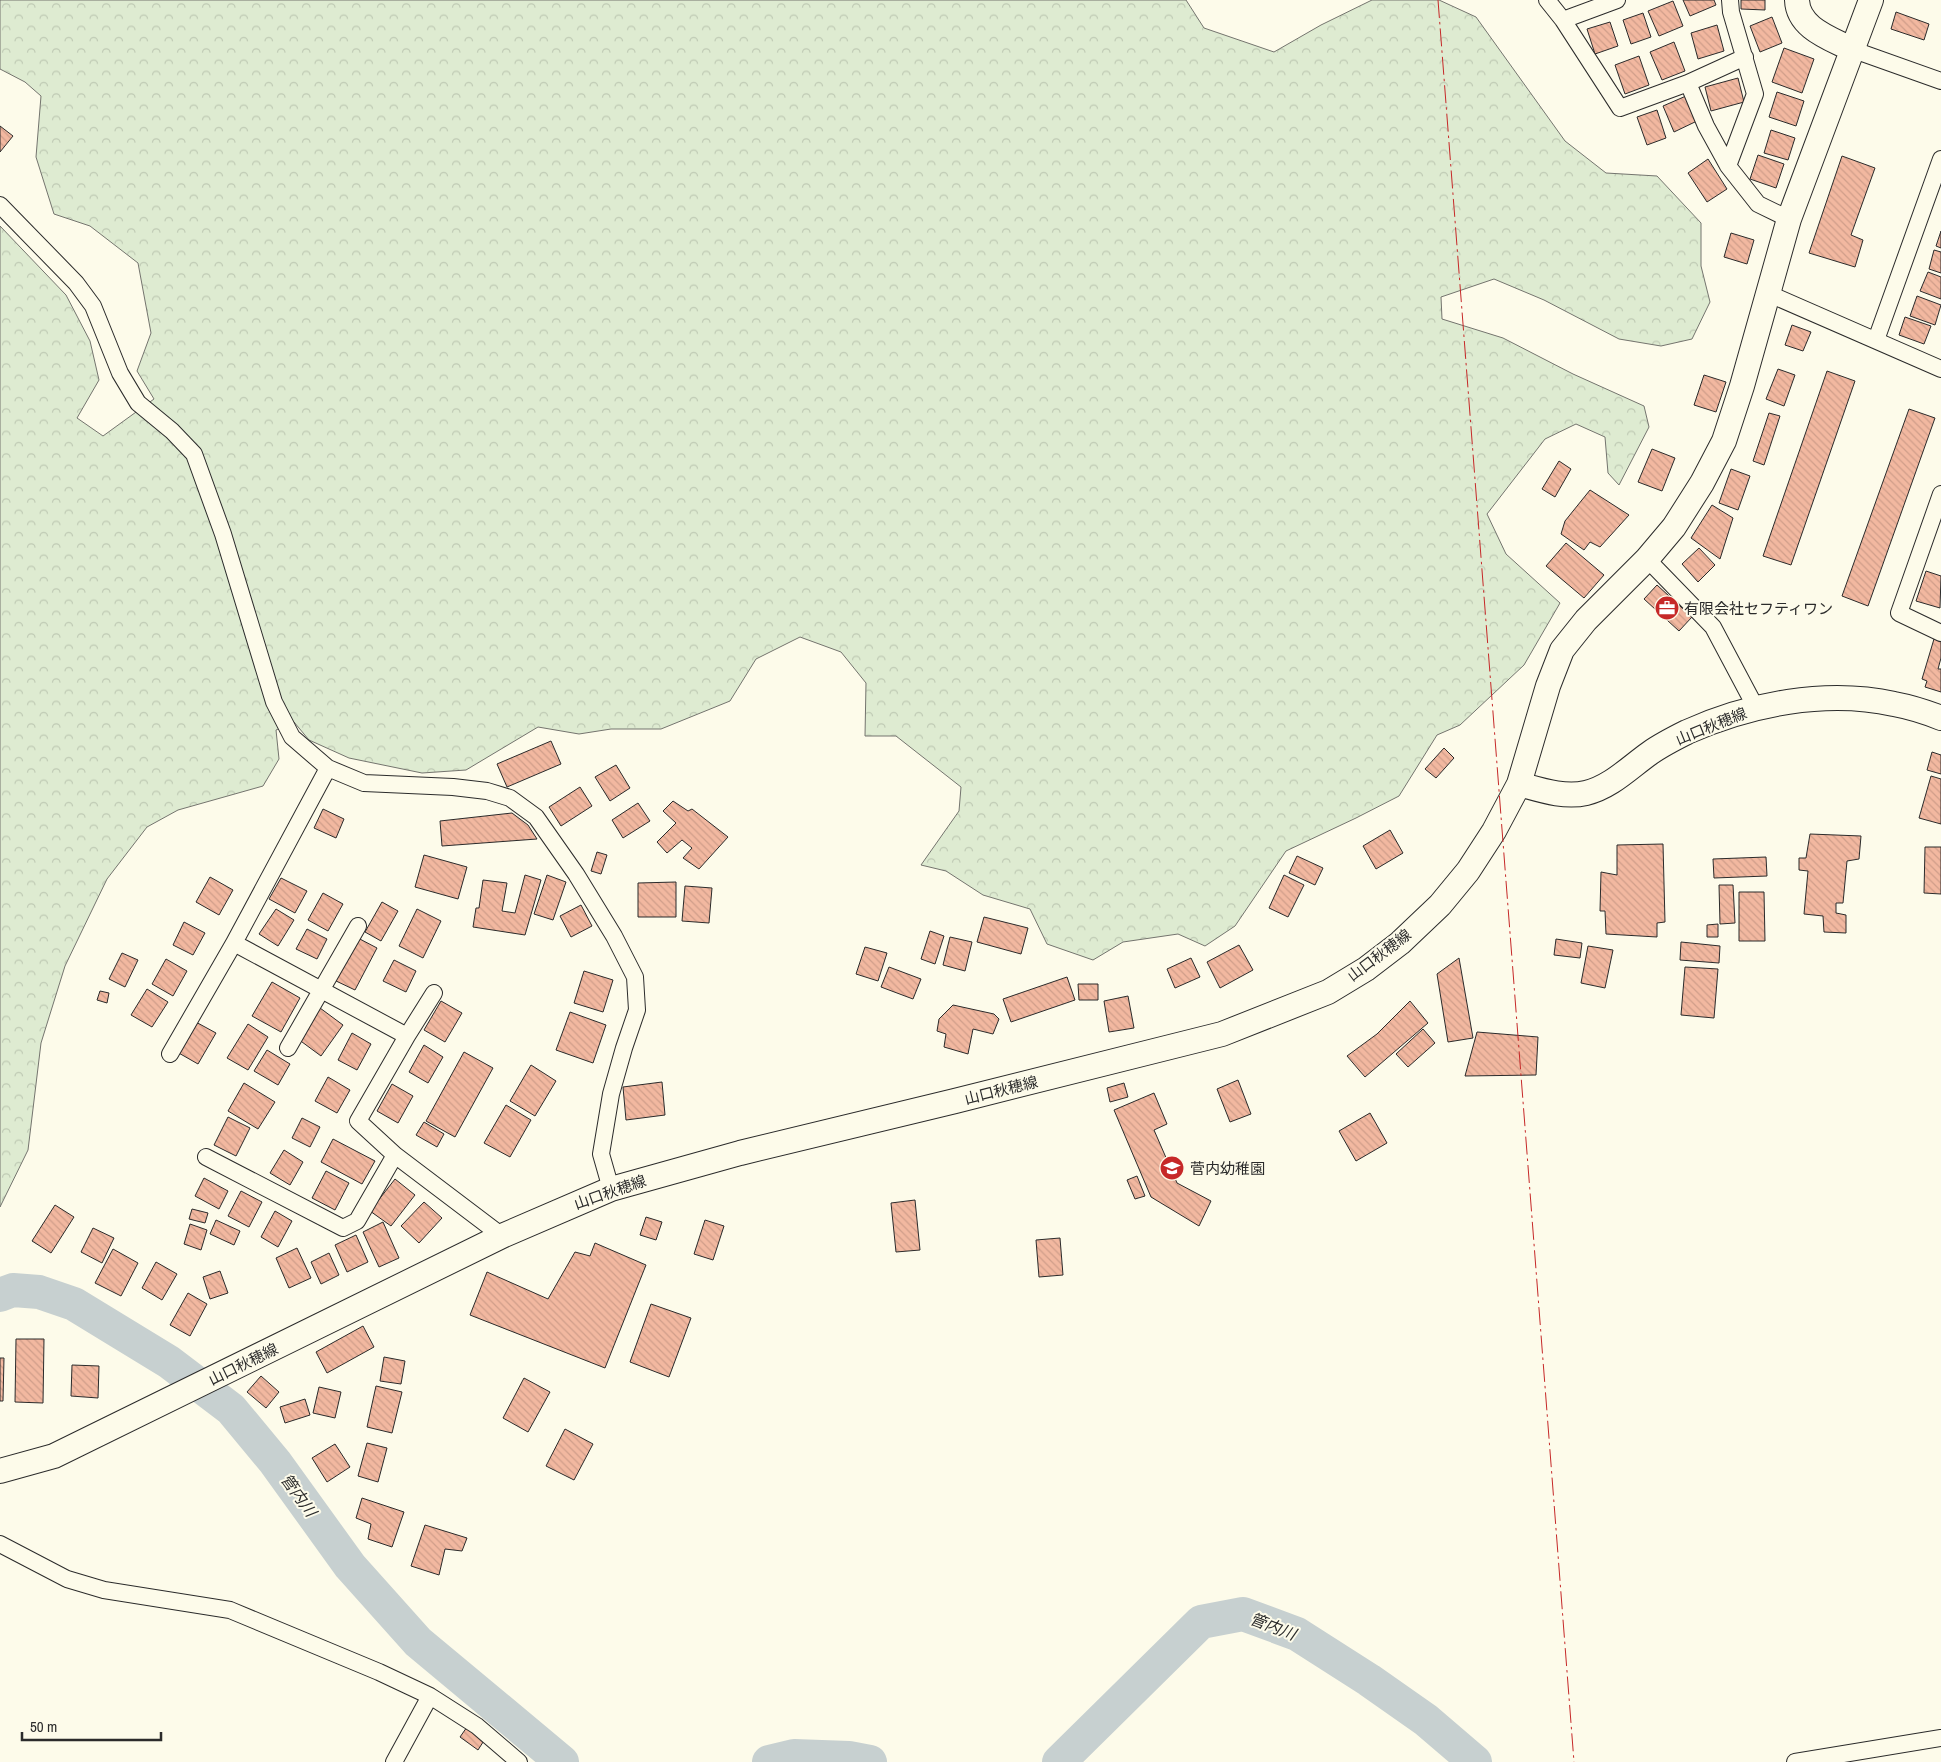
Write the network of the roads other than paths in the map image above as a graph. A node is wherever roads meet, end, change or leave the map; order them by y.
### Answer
1 (1547, 0) edge
2 (1618, 0) edge
3 (1730, 0) edge
4 (1797, 0) edge
5 (1871, 0) edge
6 (1563, 20) junction
7 (1852, 49) junction
8 (1745, 57) junction
9 (1941, 81) edge
10 (1688, 83) junction
11 (1941, 159) edge
12 (1728, 166) junction
13 (0, 205) edge
14 (1789, 220) junction
15 (1767, 293) junction
16 (1876, 340) junction
17 (1941, 370) edge
18 (1940, 500) edge
19 (1647, 559) junction
20 (1941, 633) edge
21 (1756, 708) junction
22 (1941, 718) edge
23 (328, 768) junction
24 (1519, 784) junction
25 (358, 926) dead end
26 (234, 943) junction
27 (321, 989) junction
28 (434, 993) dead end
29 (408, 1036) junction
30 (288, 1048) dead end
31 (170, 1054) dead end
32 (395, 1155) junction
33 (206, 1157) dead end
34 (611, 1189) junction
35 (502, 1236) junction
36 (0, 1471) edge
37 (0, 1544) edge
38 (430, 1696) junction
39 (1941, 1738) edge
40 (394, 1762) edge
41 (519, 1762) edge
42 (1795, 1762) edge

1 - 6 street
2 - 6 street
3 - 8 street
4 - 7 main road
5 - 7 main road
6 - 10 street
7 - 9 street
7 - 14 main road
8 - 10 street
8 - 12 street
10 - 12 street
11 - 16 street
12 - 14 street
13 - 23 street
14 - 15 main road
15 - 16 street
15 - 19 main road
16 - 17 street
18 - 20 street
19 - 21 street
19 - 24 main road
21 - 22 main road, 山口秋穂線
21 - 24 main road, 山口秋穂線
23 - 26 street
23 - 34 street
24 - 34 main road, 山口秋穂線
25 - 27 street
26 - 27 street
26 - 31 street
27 - 29 street
27 - 30 street
28 - 29 street
29 - 32 street
32 - 33 street
32 - 35 street
34 - 35 main road, 山口秋穂線
35 - 36 main road, 山口秋穂線
37 - 38 street
38 - 40 street
38 - 41 street
39 - 42 street

